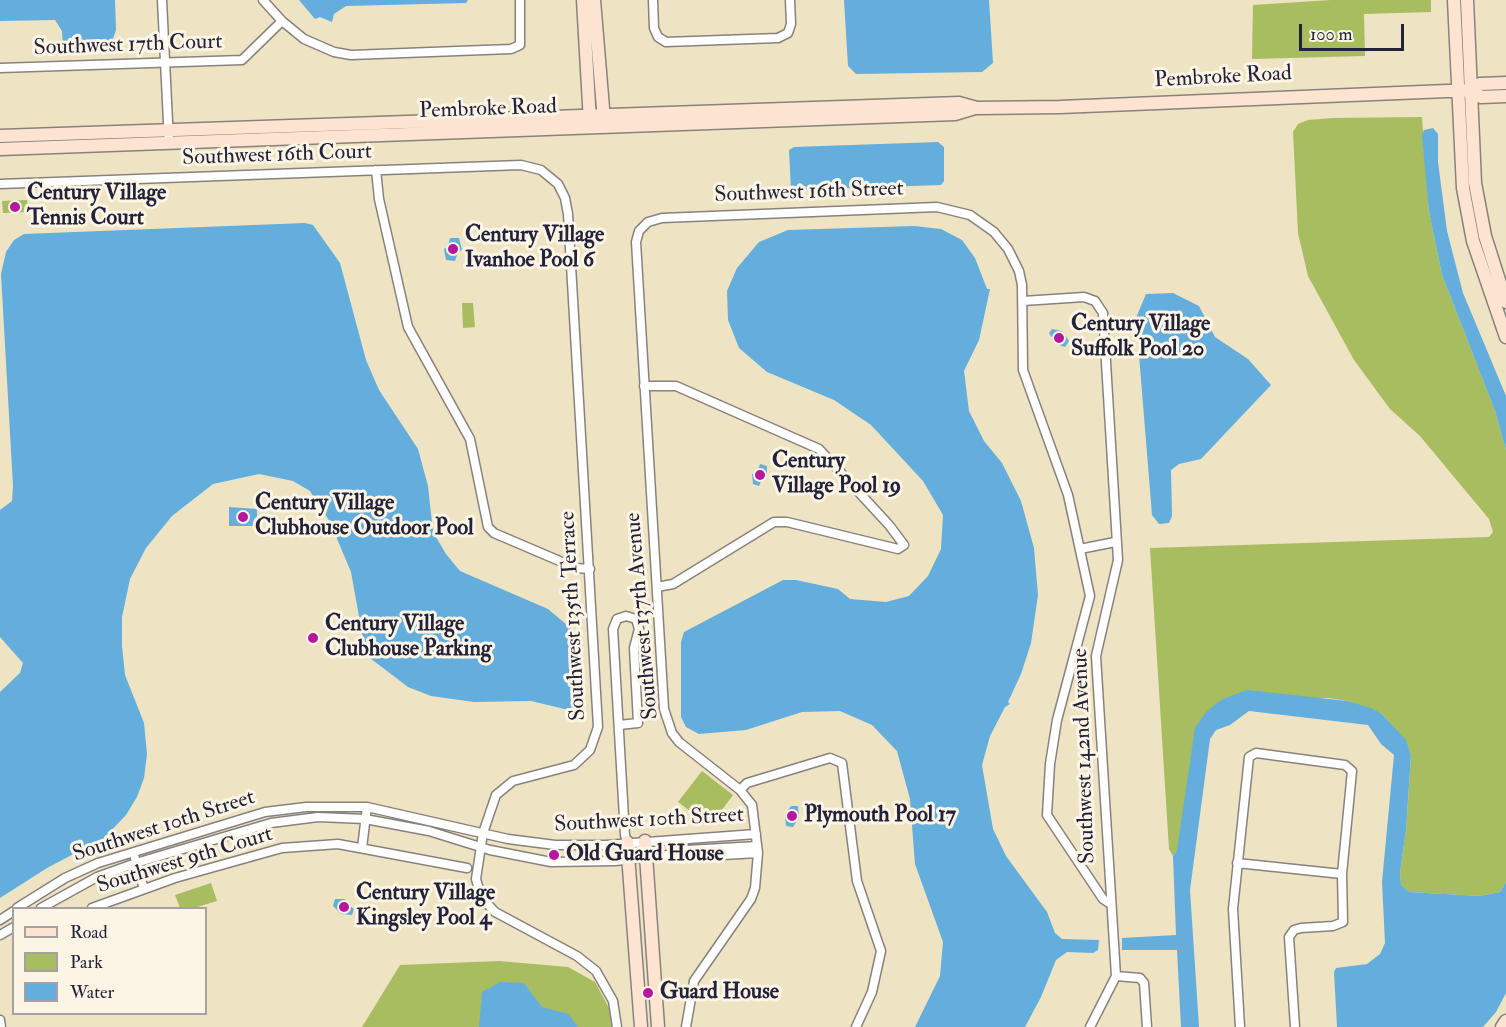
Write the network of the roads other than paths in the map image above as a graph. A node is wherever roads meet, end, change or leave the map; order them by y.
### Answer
1 (162, 0) edge
2 (263, 0) edge
3 (520, 0) edge
4 (583, 0) edge
5 (594, 0) edge
6 (653, 0) edge
7 (790, 0) edge
8 (1454, 0) edge
9 (1467, 0) edge
10 (282, 21) junction
11 (165, 63) junction
12 (0, 68) edge
13 (1506, 83) edge
14 (1456, 90) junction
15 (1471, 90) junction
16 (1506, 96) edge
17 (977, 108) junction
18 (604, 114) junction
19 (590, 122) junction
20 (604, 128) junction
21 (0, 136) edge
22 (169, 136) junction
23 (0, 149) edge
24 (376, 170) junction
25 (551, 178) joint
26 (0, 184) edge
27 (648, 222) joint
28 (1501, 299) edge
29 (1023, 301) junction
30 (1506, 337) edge
31 (644, 386) junction
32 (1115, 542) junction
33 (1080, 549) junction
34 (590, 569) junction
35 (657, 587) junction
36 (619, 725) junction
37 (740, 790) junction
38 (367, 807) junction
39 (365, 819) junction
40 (483, 832) junction
41 (756, 834) junction
42 (645, 841) junction
43 (627, 842) junction
44 (480, 846) junction
45 (362, 848) junction
46 (758, 850) junction
47 (133, 852) junction
48 (647, 857) junction
49 (630, 859) junction
50 (136, 863) junction
51 (1238, 863) junction
52 (467, 868) dead end
53 (1342, 874) junction
54 (144, 889) junction
55 (1109, 903) junction
56 (20, 907) edge
57 (44, 907) edge
58 (97, 907) edge
59 (1116, 976) junction
60 (0, 1020) edge
61 (658, 1022) edge
62 (1506, 1022) edge
63 (640, 1023) edge
64 (1, 1027) edge
65 (617, 1027) edge
66 (686, 1027) edge
67 (856, 1027) edge
68 (1090, 1027) edge
69 (1147, 1027) edge
70 (1239, 1027) edge
71 (1295, 1027) edge
72 (1502, 1027) edge

1 - 11 street
2 - 10 street
3 - 10 street
4 - 19 main road
5 - 18 main road
6 - 7 street
8 - 14 main road
9 - 15 main road
10 - 11 street, Southwest 17th Court
11 - 12 street, Southwest 17th Court
11 - 22 street
13 - 15 main road, Pembroke Road
14 - 15 main road, Pembroke Road
14 - 17 main road, Pembroke Road
14 - 28 main road
15 - 16 main road, Pembroke Road
15 - 28 main road
17 - 18 main road, Pembroke Road
17 - 20 main road, Pembroke Road
18 - 19 main road, Pembroke Road
18 - 20 main road
19 - 20 main road, Pembroke Road
19 - 22 main road, Pembroke Road
21 - 22 main road, Pembroke Road
22 - 23 main road, Pembroke Road
24 - 25 street, Southwest 16th Court
24 - 26 street, Southwest 16th Court
24 - 34 street
25 - 34 street, Southwest 135th Terrace
27 - 29 street, Southwest 16th Street
27 - 31 street, Southwest 137th Avenue
28 - 30 main road
29 - 32 street, Southwest 142nd Avenue
29 - 33 street
31 - 35 street, Southwest 137th Avenue
31 - 35 street
32 - 33 street
32 - 55 street, Southwest 142nd Avenue
33 - 55 street
34 - 40 street, Southwest 135th Terrace
35 - 37 street, Southwest 137th Avenue
36 - 36 street
36 - 43 street
37 - 41 street, Southwest 137th Avenue
37 - 67 street
38 - 39 street
38 - 40 street, Southwest 10th Street
38 - 47 street, Southwest 10th Street
39 - 44 street, Southwest 10th Street
39 - 45 street
39 - 50 street, Southwest 10th Street
40 - 43 street, Southwest 10th Street
40 - 44 street, Southwest 135th Terrace
41 - 42 street, Southwest 10th Street
41 - 46 street, Southwest 137th Avenue
42 - 43 street, Southwest 10th Street
42 - 48 main road
43 - 49 main road
44 - 49 street, Southwest 10th Street
44 - 65 street, Southwest 135th Terrace
45 - 52 street, Southwest 9th Court
45 - 54 street, Southwest 9th Court
46 - 48 street, Southwest 10th Street
46 - 66 street, Southwest 137th Avenue
47 - 50 street
47 - 56 street, Southwest 10th Street
48 - 49 street, Southwest 10th Street
48 - 61 main road
49 - 63 main road
50 - 54 street
50 - 57 street, Southwest 10th Street
51 - 53 street
51 - 53 street
51 - 70 street
53 - 71 street
54 - 58 street, Southwest 9th Court
55 - 59 street, Southwest 142nd Avenue
59 - 68 street
59 - 69 street
60 - 64 street
61 - 63 street
62 - 72 main road

